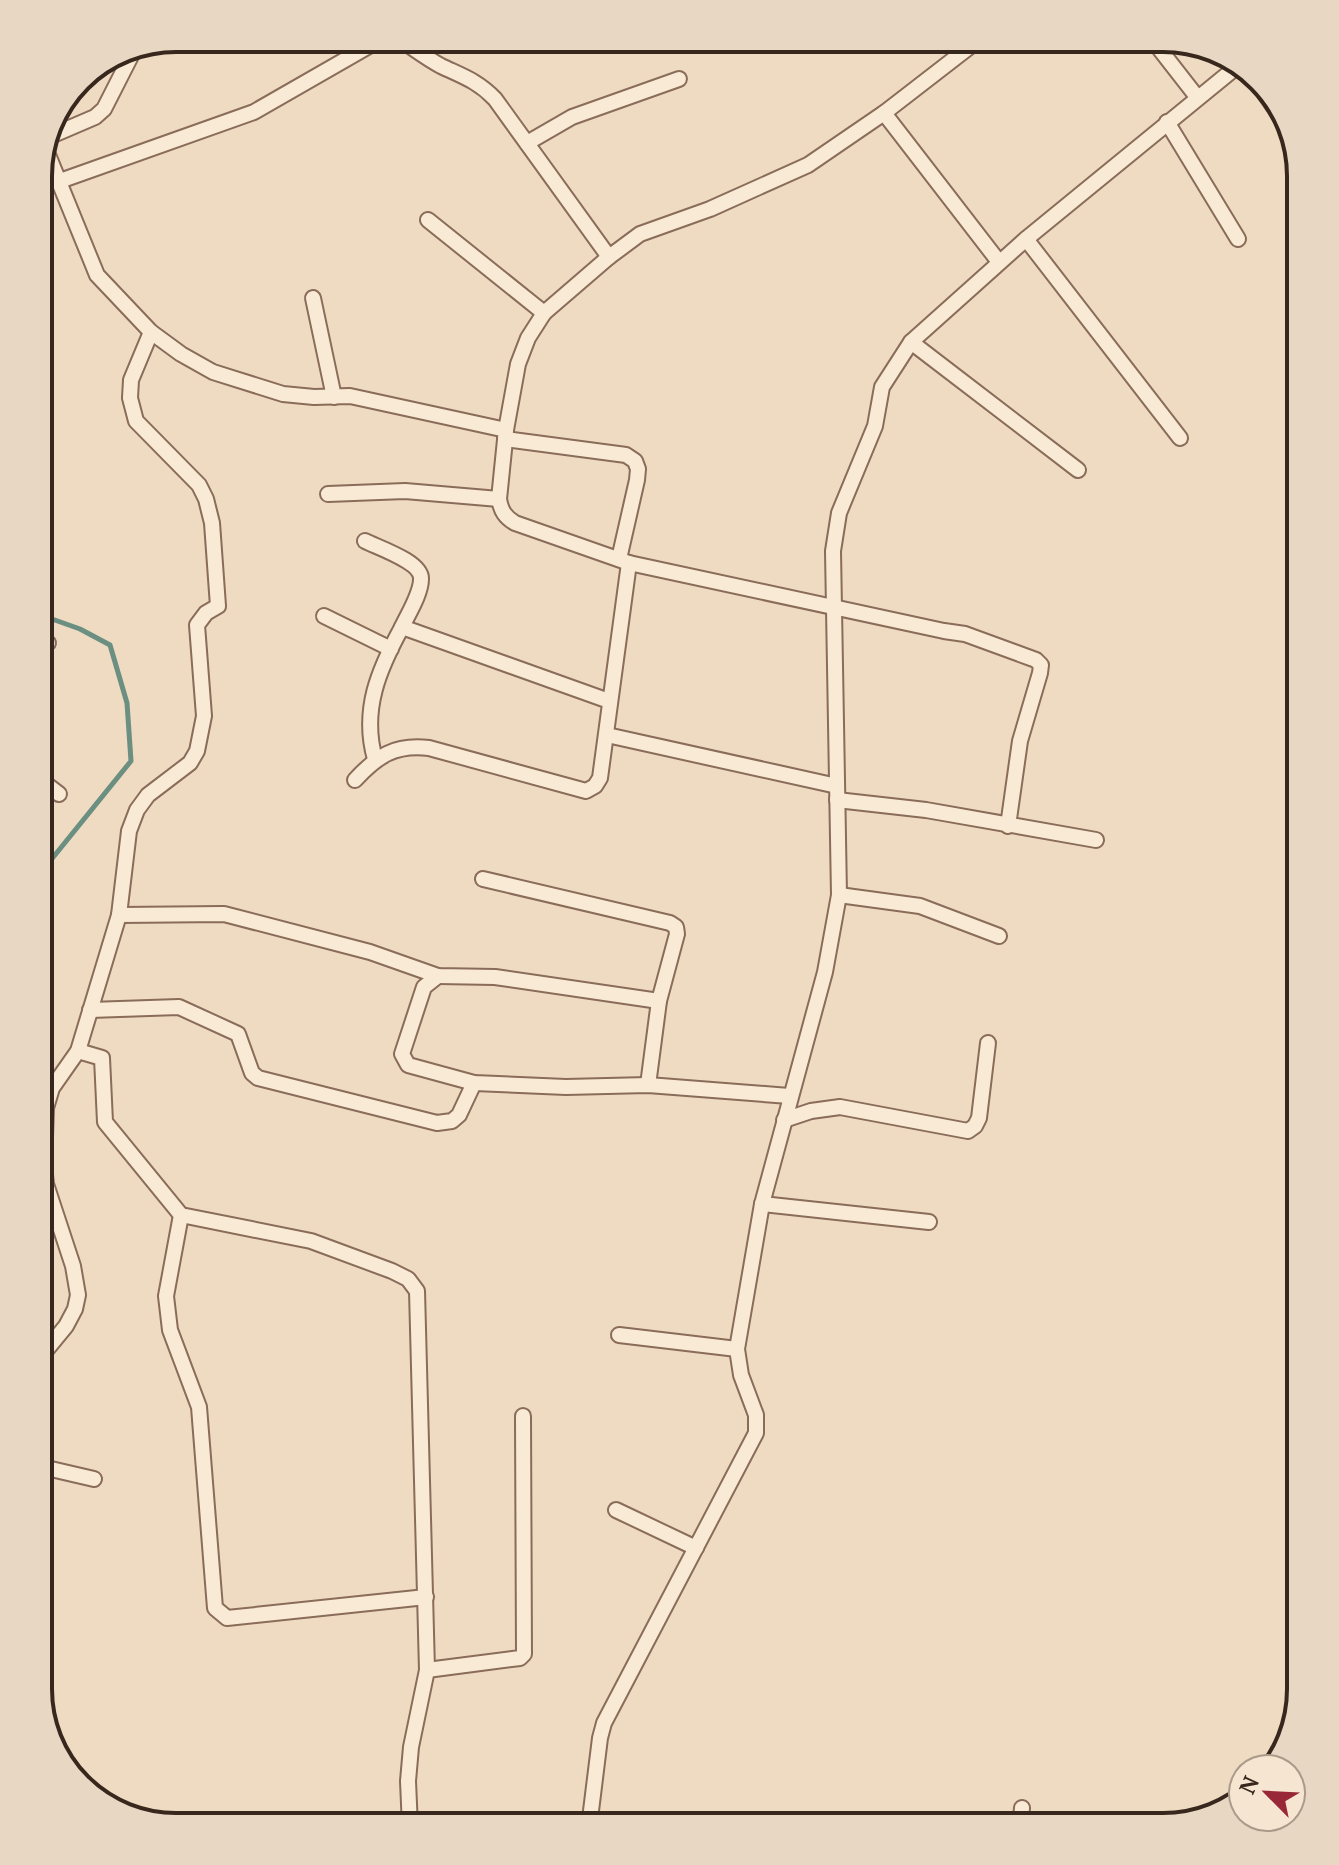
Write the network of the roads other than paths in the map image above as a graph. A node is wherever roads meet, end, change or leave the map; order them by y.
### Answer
1 (359, 52) edge
2 (420, 52) edge
3 (963, 52) edge
4 (1162, 52) edge
5 (127, 63) edge
6 (1230, 72) edge
7 (679, 79) dead end
8 (1197, 97) junction
9 (884, 113) junction
10 (1167, 122) junction
11 (61, 132) edge
12 (527, 143) junction
13 (52, 168) edge
14 (57, 182) junction
15 (428, 220) dead end
16 (1026, 239) junction
17 (1238, 239) dead end
18 (609, 257) junction
19 (999, 262) junction
20 (313, 298) dead end
21 (544, 313) junction
22 (151, 332) junction
23 (911, 342) junction
24 (334, 397) junction
25 (506, 435) junction
26 (1180, 438) dead end
27 (1078, 470) dead end
28 (328, 494) dead end
29 (499, 499) junction
30 (365, 541) dead end
31 (624, 561) junction
32 (832, 606) junction
33 (324, 616) dead end
34 (402, 627) junction
35 (391, 649) junction
36 (609, 701) junction
37 (607, 735) junction
38 (375, 759) junction
39 (355, 780) dead end
40 (52, 789) edge
41 (837, 793) junction
42 (59, 794) dead end
43 (1008, 826) junction
44 (1096, 840) dead end
45 (483, 879) dead end
46 (839, 895) junction
47 (119, 915) junction
48 (999, 936) dead end
49 (438, 976) junction
50 (659, 1001) junction
51 (90, 1010) junction
52 (988, 1043) dead end
53 (78, 1051) junction
54 (474, 1083) junction
55 (648, 1085) junction
56 (52, 1088) edge
57 (789, 1096) junction
58 (784, 1120) junction
59 (52, 1202) edge
60 (762, 1204) junction
61 (181, 1215) junction
62 (929, 1222) dead end
63 (619, 1335) dead end
64 (52, 1342) edge
65 (737, 1349) junction
66 (523, 1416) dead end
67 (52, 1469) edge
68 (94, 1479) dead end
69 (616, 1510) dead end
70 (696, 1548) junction
71 (426, 1597) junction
72 (427, 1670) junction
73 (1022, 1808) dead end
74 (409, 1813) edge
75 (591, 1813) edge
76 (1021, 1813) edge

1 - 14 street
2 - 12 street
3 - 9 street
4 - 8 street
5 - 11 street
6 - 8 street
7 - 12 street
8 - 10 street
9 - 18 street
9 - 19 street
10 - 16 street
10 - 17 street
12 - 18 street
13 - 14 street
14 - 22 street
15 - 21 street
16 - 19 street
16 - 26 street
18 - 21 street
19 - 23 street
20 - 24 street
21 - 25 street
22 - 24 street
22 - 47 street
23 - 27 street
23 - 32 street
24 - 25 street
25 - 29 street
25 - 31 street
28 - 29 street
29 - 31 street
30 - 34 street
31 - 32 street
31 - 36 street
32 - 41 street
32 - 43 street
33 - 35 street
34 - 35 street
34 - 36 street
35 - 38 street
36 - 37 street
37 - 38 street
37 - 41 street
38 - 39 street
40 - 42 street
41 - 43 street
41 - 46 street
43 - 44 street
45 - 50 street
46 - 48 street
46 - 57 street
47 - 49 street
47 - 51 street
49 - 50 street
49 - 54 street
50 - 55 street
51 - 53 street
51 - 54 street
52 - 58 street
53 - 56 street
53 - 61 street
54 - 55 street
55 - 57 street
57 - 58 street
58 - 60 street
59 - 64 street
60 - 62 street
60 - 65 street
61 - 71 street
61 - 71 street
63 - 65 street
65 - 70 street
66 - 72 street
67 - 68 street
69 - 70 street
70 - 75 street
71 - 72 street
72 - 74 street
73 - 76 street

